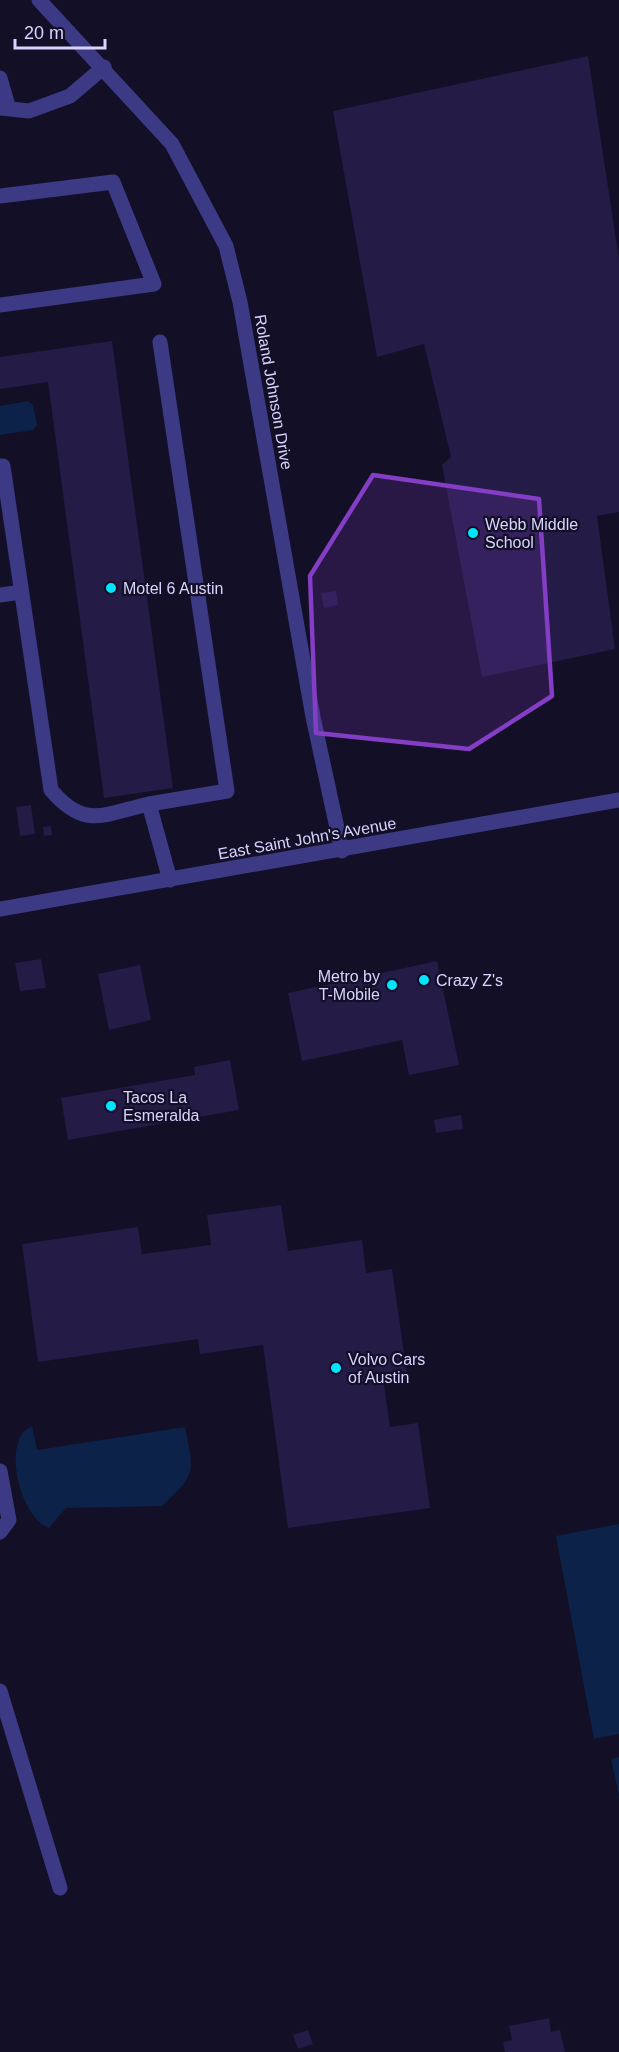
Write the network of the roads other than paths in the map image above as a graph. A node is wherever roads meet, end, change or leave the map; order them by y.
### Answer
1 (39, 0) edge
2 (104, 67) junction
3 (0, 78) edge
4 (4, 109) edge
5 (0, 196) edge
6 (0, 306) edge
7 (160, 342) dead end
8 (0, 466) edge
9 (21, 592) junction
10 (0, 595) edge
11 (619, 800) edge
12 (149, 804) junction
13 (342, 851) junction
14 (170, 880) junction
15 (0, 909) edge
16 (0, 1471) edge
17 (0, 1532) edge
18 (0, 1691) edge
19 (60, 1888) dead end

1 - 2 street, Roland Johnson Drive
2 - 4 street
2 - 13 street, Roland Johnson Drive
3 - 4 street
5 - 6 street
7 - 12 street
8 - 9 street
9 - 10 street
9 - 12 street
11 - 13 street, East Saint John's Avenue
12 - 14 street
13 - 14 street, East Saint John's Avenue
14 - 15 street, East Saint John's Avenue
16 - 17 street
18 - 19 street

